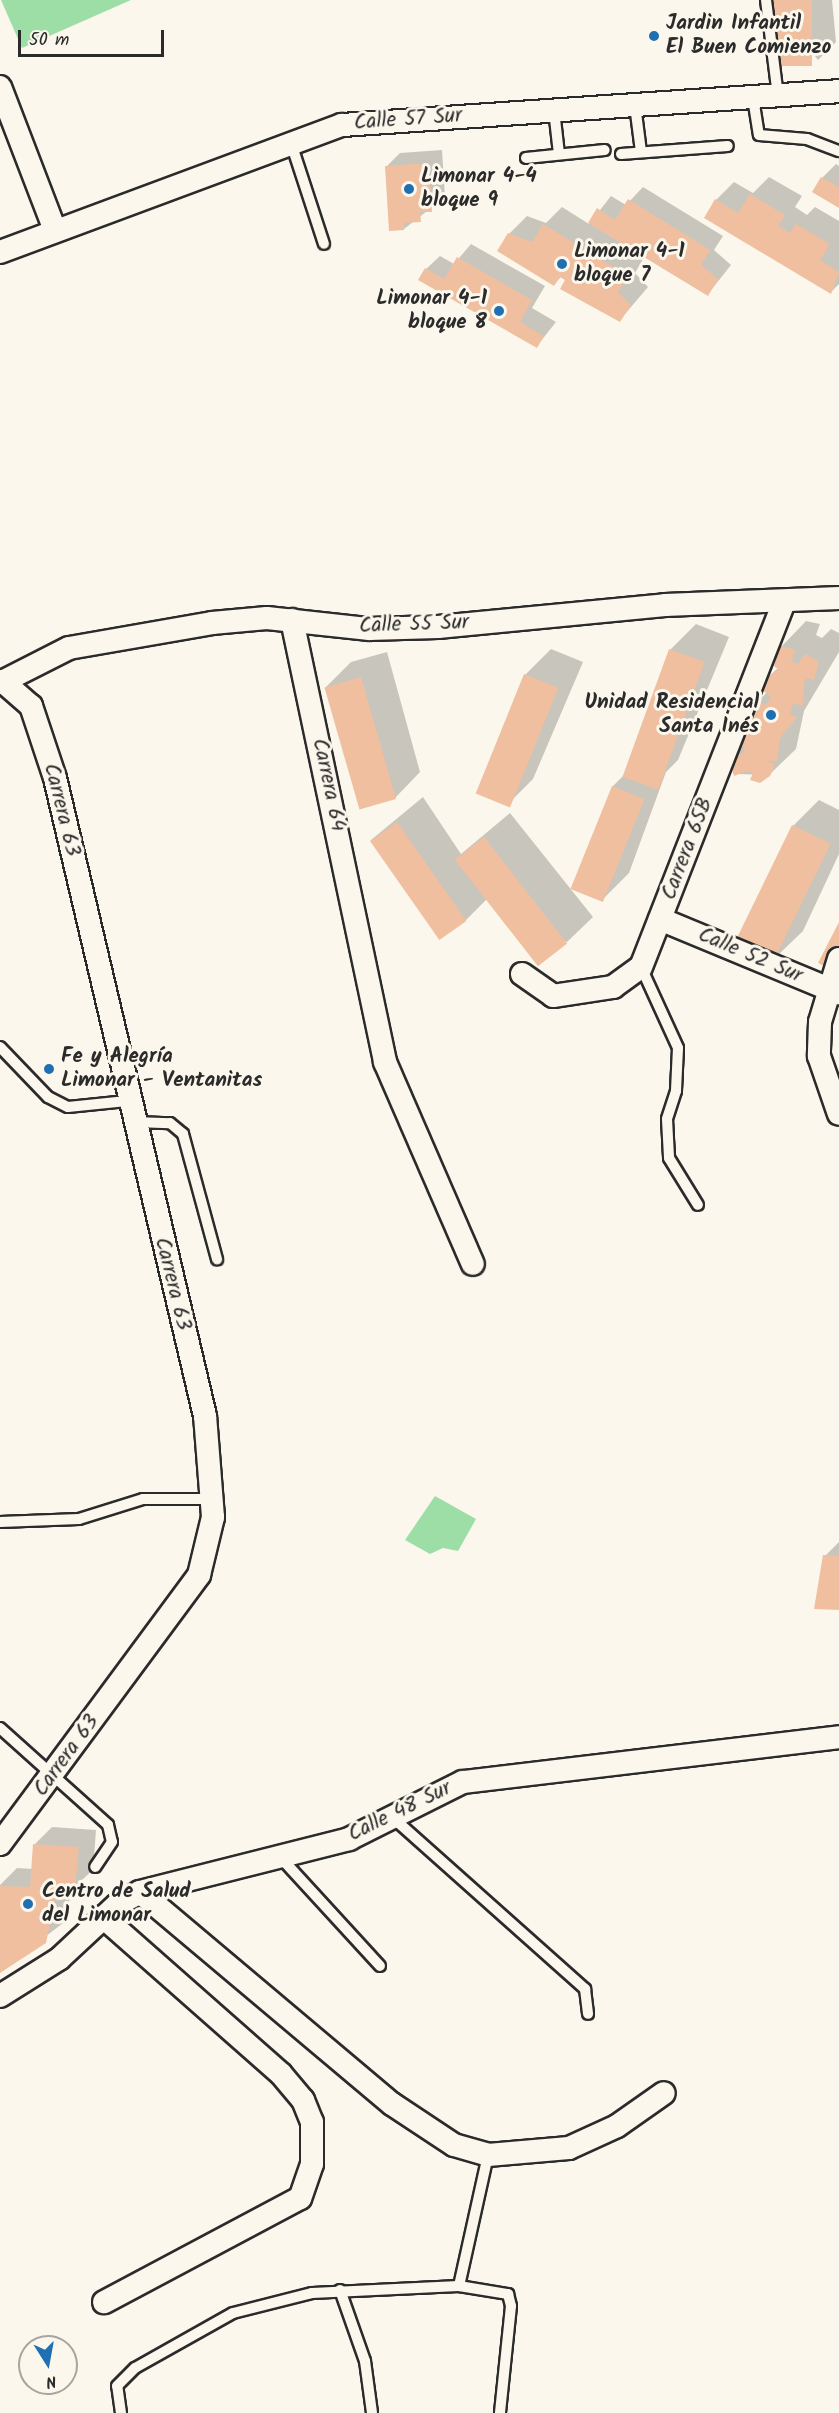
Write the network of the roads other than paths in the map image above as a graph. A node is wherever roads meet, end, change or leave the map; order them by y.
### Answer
1 (766, 0) edge
2 (0, 87) edge
3 (839, 91) edge
4 (778, 96) junction
5 (753, 98) junction
6 (635, 105) junction
7 (554, 110) junction
8 (291, 142) junction
9 (728, 146) dead end
10 (605, 150) dead end
11 (839, 150) edge
12 (641, 152) junction
13 (559, 154) junction
14 (621, 154) dead end
15 (526, 158) dead end
16 (56, 230) junction
17 (324, 244) dead end
18 (0, 252) edge
19 (839, 598) edge
20 (783, 604) junction
21 (292, 621) junction
22 (1, 682) edge
23 (660, 919) junction
24 (839, 959) edge
25 (641, 967) junction
26 (522, 974) dead end
27 (833, 991) edge
28 (0, 1047) edge
29 (130, 1112) junction
30 (839, 1114) edge
31 (698, 1205) dead end
32 (217, 1259) dead end
33 (473, 1264) dead end
34 (212, 1499) junction
35 (0, 1522) edge
36 (0, 1728) edge
37 (839, 1737) edge
38 (53, 1775) junction
39 (391, 1816) junction
40 (0, 1844) edge
41 (282, 1859) junction
42 (95, 1866) dead end
43 (140, 1892) junction
44 (103, 1917) junction
45 (380, 1966) dead end
46 (0, 1996) edge
47 (588, 2014) dead end
48 (664, 2093) dead end
49 (488, 2156) junction
50 (459, 2286) junction
51 (340, 2290) junction
52 (104, 2302) dead end
53 (121, 2413) edge
54 (372, 2413) edge
55 (500, 2413) edge

1 - 4 lane
2 - 16 street
3 - 4 street, Calle 57 Sur
4 - 5 street, Calle 57 Sur
5 - 6 street, Calle 57 Sur
5 - 11 lane
6 - 7 street, Calle 57 Sur
6 - 12 lane
7 - 8 street, Calle 57 Sur
7 - 13 lane
8 - 16 street, Calle 57 Sur
8 - 17 lane
9 - 12 lane
10 - 13 lane
12 - 14 lane
13 - 15 lane
16 - 18 street, Calle 57 Sur
19 - 20 street, Calle 55 Sur
20 - 21 street, Calle 55 Sur
20 - 23 street, Carrera 65B
21 - 22 street, Calle 55 Sur
21 - 33 street, Carrera 64
22 - 29 street, Carrera 63
23 - 25 street, Carrera 65B
23 - 27 street, Calle 52 Sur
24 - 27 street
25 - 26 street
25 - 31 lane
27 - 30 street
28 - 29 lane
29 - 32 lane
29 - 34 street, Carrera 63
34 - 35 lane
34 - 38 street, Carrera 63
36 - 38 lane
37 - 39 street, Calle 48 Sur
38 - 40 street, Carrera 63
38 - 42 lane
39 - 41 street, Calle 48 Sur
39 - 47 lane
41 - 43 street, Calle 48 Sur
41 - 45 lane
43 - 44 street, Calle 48 Sur
43 - 49 street
44 - 46 street, Calle 48 Sur
44 - 52 street
48 - 49 street
49 - 50 lane
50 - 51 lane
50 - 55 lane
51 - 53 lane
51 - 54 lane

